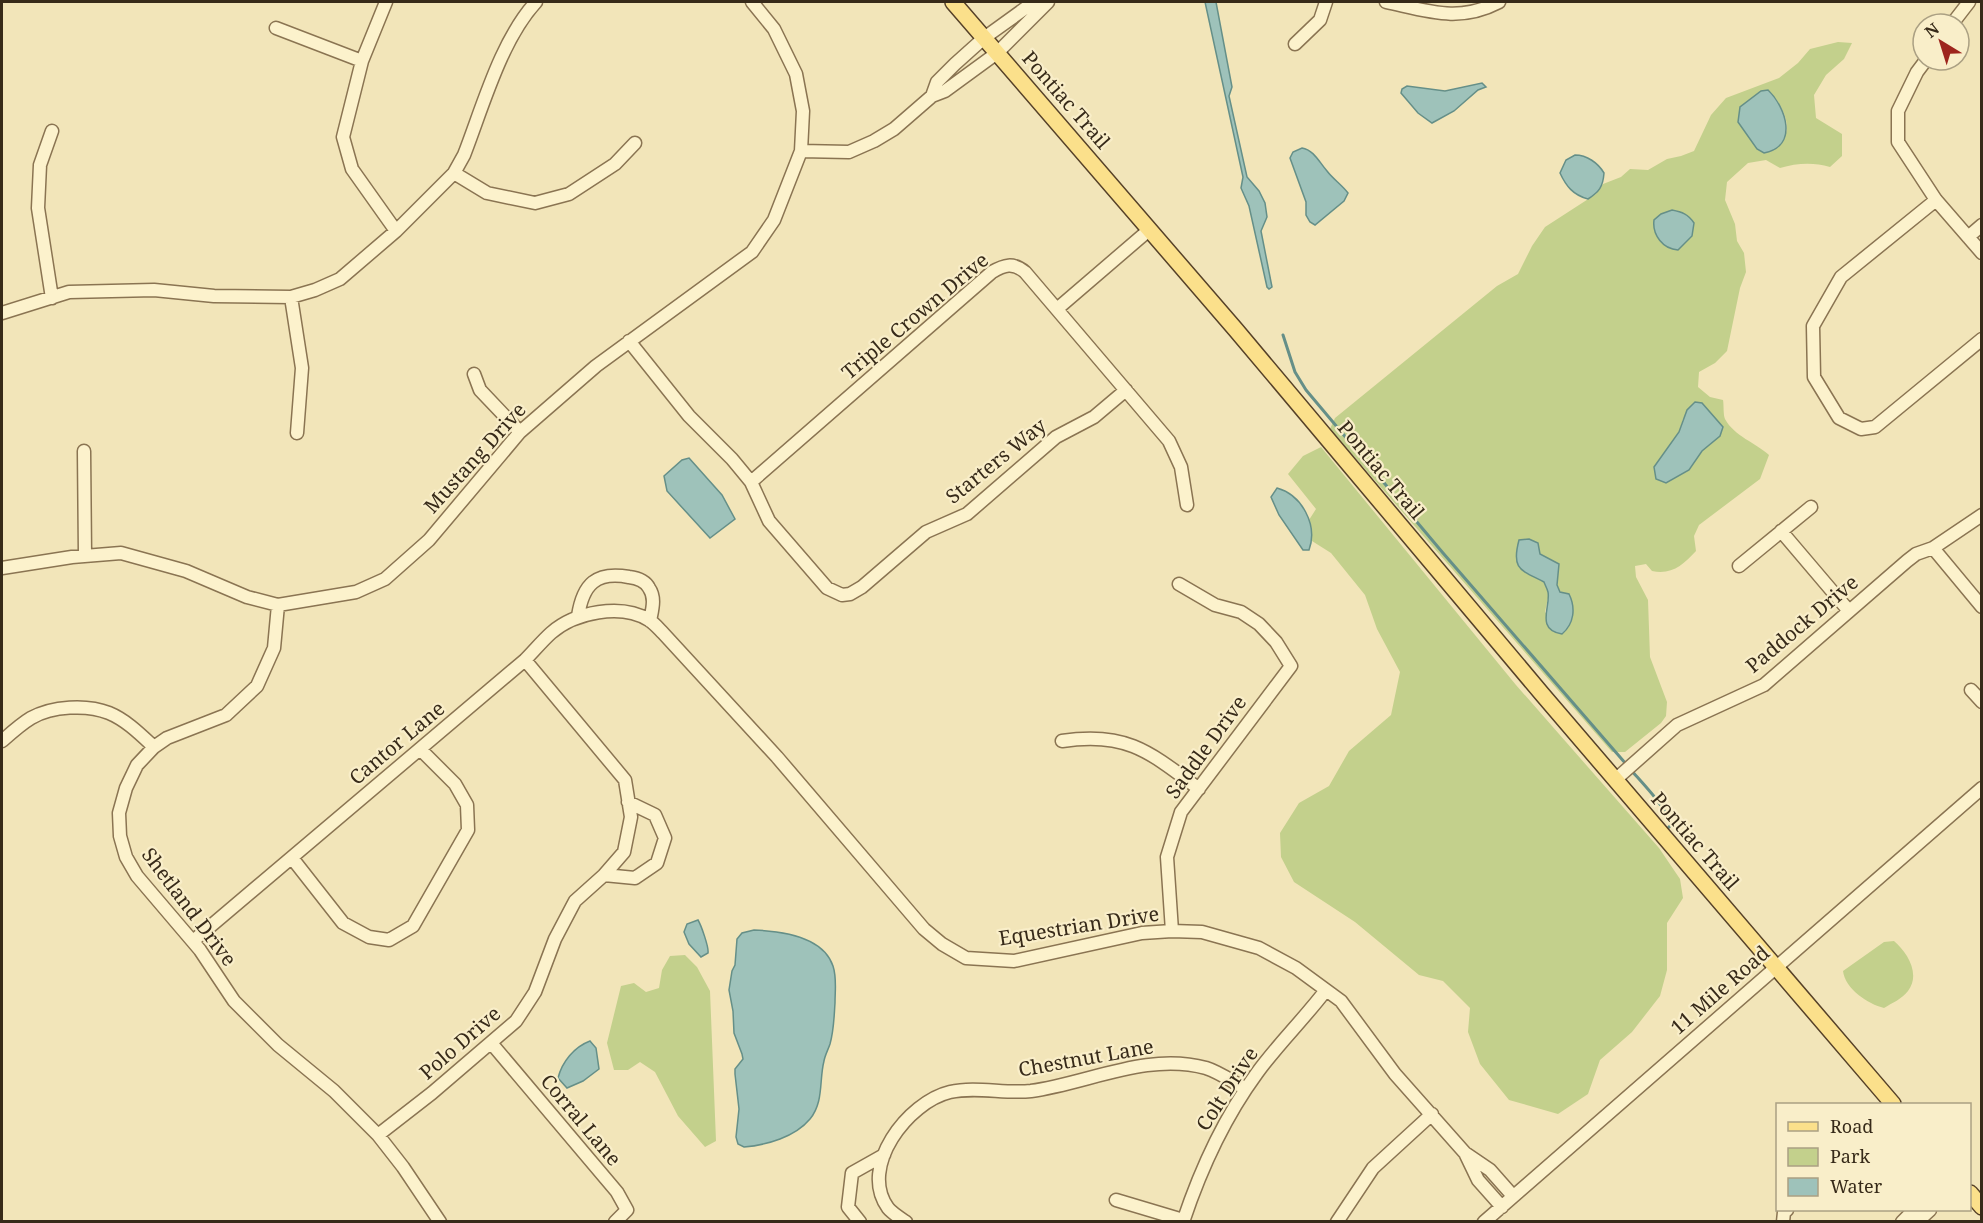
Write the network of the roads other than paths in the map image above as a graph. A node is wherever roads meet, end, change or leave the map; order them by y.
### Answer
1 (386, 2) edge
2 (536, 2) edge
3 (752, 2) edge
4 (953, 2) edge
5 (1034, 2) edge
6 (1048, 2) edge
7 (1326, 2) edge
8 (1386, 2) edge
9 (1499, 2) edge
10 (276, 28) dead end
11 (984, 38) junction
12 (1294, 44) dead end
13 (997, 53) junction
14 (362, 61) junction
15 (1917, 72) edge
16 (932, 96) junction
17 (52, 131) dead end
18 (635, 143) dead end
19 (801, 151) junction
20 (454, 172) junction
21 (1936, 200) junction
22 (1982, 225) edge
23 (1149, 230) junction
24 (396, 231) junction
25 (1968, 237) junction
26 (1982, 253) edge
27 (291, 297) junction
28 (52, 298) junction
29 (1058, 309) junction
30 (2, 313) edge
31 (1982, 339) edge
32 (628, 341) junction
33 (474, 374) dead end
34 (1126, 390) junction
35 (520, 432) junction
36 (297, 433) dead end
37 (84, 451) dead end
38 (751, 482) junction
39 (1187, 505) dead end
40 (1811, 507) dead end
41 (1982, 515) edge
42 (1781, 531) junction
43 (1933, 548) junction
44 (85, 555) junction
45 (1739, 566) dead end
46 (2, 568) edge
47 (1179, 584) dead end
48 (278, 605) junction
49 (1982, 607) edge
50 (1850, 611) junction
51 (578, 616) junction
52 (650, 621) junction
53 (525, 660) junction
54 (1971, 690) dead end
55 (1982, 702) edge
56 (2, 741) edge
57 (1062, 741) dead end
58 (153, 747) junction
59 (420, 749) junction
60 (1615, 780) junction
61 (1982, 788) edge
62 (1199, 789) junction
63 (628, 802) junction
64 (292, 858) junction
65 (604, 875) junction
66 (1172, 931) junction
67 (193, 941) junction
68 (1776, 968) junction
69 (1326, 990) junction
70 (492, 1044) junction
71 (1246, 1089) junction
72 (1892, 1103) edge
73 (1432, 1114) junction
74 (378, 1135) junction
75 (1465, 1153) junction
76 (884, 1155) junction
77 (1971, 1194) edge
78 (1513, 1196) junction
79 (1116, 1200) dead end
80 (1502, 1207) junction
81 (1982, 1207) edge
82 (1922, 1213) edge
83 (440, 1221) edge
84 (615, 1221) edge
85 (860, 1221) edge
86 (906, 1221) edge
87 (1183, 1221) edge
88 (1337, 1221) edge
89 (1484, 1221) edge
90 (1902, 1221) edge

1 - 14 street
2 - 20 street
3 - 19 street, Mustang Drive
4 - 11 main road, Pontiac Trail
5 - 11 street
6 - 13 street
7 - 12 street
8 - 9 street
10 - 14 street
11 - 13 main road, Pontiac Trail
11 - 16 street
13 - 16 street
13 - 23 main road, Pontiac Trail
14 - 24 street
15 - 21 street
16 - 19 street
17 - 28 street
18 - 20 street
19 - 32 street, Mustang Drive
20 - 24 street
21 - 25 street
21 - 31 street
22 - 25 street
23 - 29 street
23 - 60 main road, Pontiac Trail
24 - 27 street
25 - 26 street
27 - 28 street
27 - 36 street
28 - 30 street
29 - 34 street, Triple Crown Drive
29 - 38 street, Triple Crown Drive
32 - 35 street, Mustang Drive
32 - 38 street, Starters Way
33 - 35 street
34 - 38 street, Starters Way
34 - 39 street, Triple Crown Drive
35 - 48 street, Mustang Drive
37 - 44 street
40 - 42 street
41 - 43 street, Paddock Drive
42 - 45 street
42 - 50 street
43 - 49 street
43 - 50 street, Paddock Drive
44 - 46 street, Mustang Drive
44 - 48 street, Mustang Drive
47 - 62 street, Saddle Drive
48 - 58 street, Shetland Drive
50 - 60 street, Paddock Drive
51 - 52 street
51 - 52 street
51 - 53 street, Cantor Lane
52 - 66 street, Equestrian Drive
53 - 59 street, Cantor Lane
53 - 63 street, Polo Drive
54 - 55 street
56 - 58 street
57 - 62 street
58 - 67 street, Shetland Drive
59 - 64 street, Cantor Lane
59 - 64 street
60 - 68 main road, Pontiac Trail
61 - 68 street, 11 Mile Road
62 - 66 street, Saddle Drive
63 - 65 street, Polo Drive
63 - 65 street
64 - 67 street, Cantor Lane
65 - 70 street, Polo Drive
66 - 69 street, Equestrian Drive
67 - 74 street, Shetland Drive
68 - 72 main road, Pontiac Trail
68 - 78 street, 11 Mile Road
69 - 71 street, Colt Drive
69 - 73 street, Equestrian Drive
70 - 74 street, Polo Drive
70 - 84 street, Corral Lane
71 - 76 street, Chestnut Lane
71 - 87 street, Colt Drive
73 - 75 street, Equestrian Drive
73 - 88 street
74 - 83 street, Shetland Drive
75 - 78 street, Equestrian Drive
75 - 80 street, Equestrian Drive
76 - 85 street
76 - 86 street, Chestnut Lane
77 - 81 main road
78 - 80 street, 11 Mile Road
79 - 87 street
80 - 89 street, 11 Mile Road
82 - 90 street

